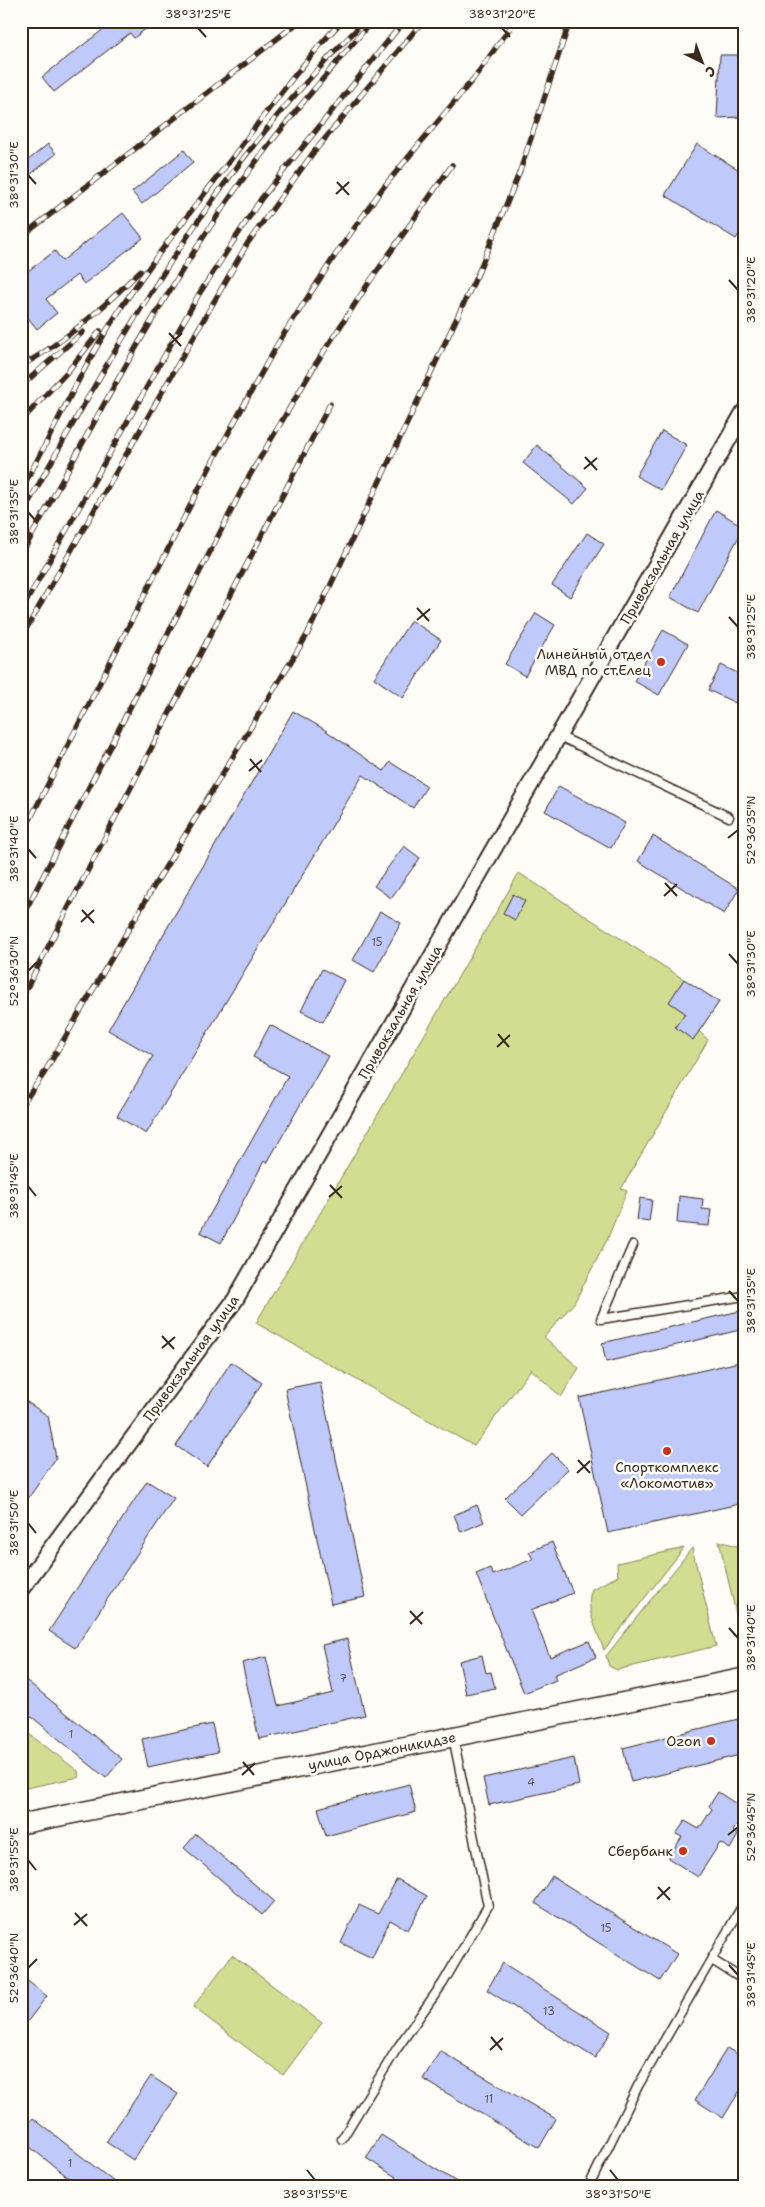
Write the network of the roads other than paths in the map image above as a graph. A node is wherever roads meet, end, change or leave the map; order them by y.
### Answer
1 (742, 422) edge
2 (560, 736) junction
3 (729, 817) dead end
4 (633, 1245) dead end
5 (744, 1296) edge
6 (21, 1589) edge
7 (744, 1678) edge
8 (453, 1737) junction
9 (21, 1824) edge
10 (744, 1903) edge
11 (712, 1960) junction
12 (744, 1980) edge
13 (342, 2139) dead end
14 (589, 2186) edge

1 - 2 street, Привокзальная улица
2 - 3 lane
2 - 6 street, Привокзальная улица
4 - 5 lane
7 - 8 street, улица Орджоникидзе
8 - 9 street, улица Орджоникидзе
8 - 13 lane
10 - 11 lane
11 - 12 lane
11 - 14 lane

